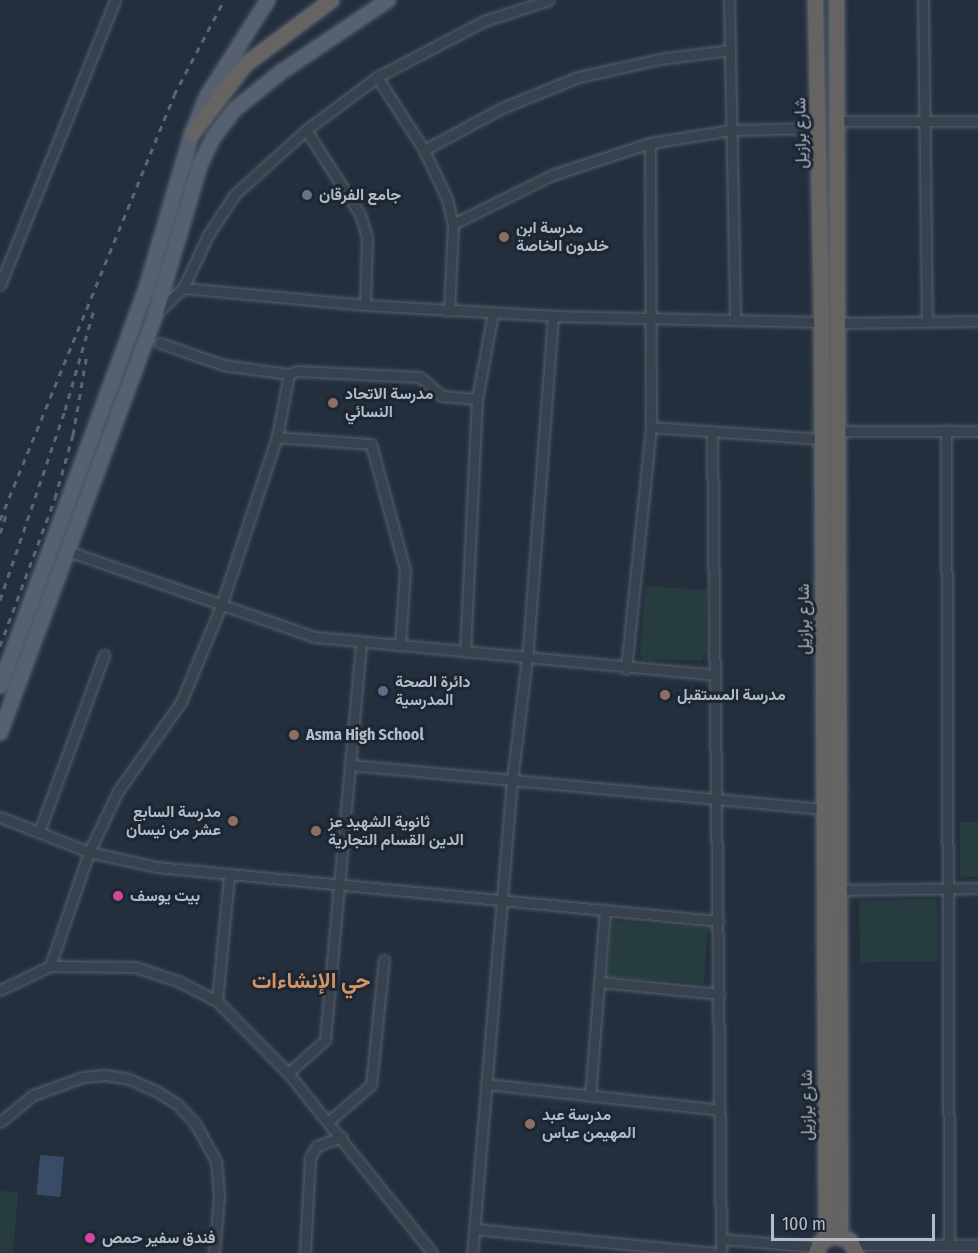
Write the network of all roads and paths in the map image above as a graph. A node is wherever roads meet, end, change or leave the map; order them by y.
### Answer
1 (115, 0) edge
2 (268, 0) edge
3 (331, 0) edge
4 (388, 0) edge
5 (549, 0) edge
6 (729, 0) edge
7 (816, 0) edge
8 (836, 0) edge
9 (923, 0) edge
10 (730, 50) junction
11 (377, 77) junction
12 (837, 121) junction
13 (923, 121) junction
14 (978, 121) edge
15 (819, 128) junction
16 (306, 130) junction
17 (731, 130) junction
18 (192, 133) junction
19 (650, 143) junction
20 (424, 150) junction
21 (453, 224) junction
22 (0, 285) edge
23 (183, 288) junction
24 (365, 305) junction
25 (449, 311) junction
26 (156, 313) junction
27 (493, 313) junction
28 (553, 316) junction
29 (653, 318) junction
30 (735, 320) junction
31 (927, 321) junction
32 (978, 321) edge
33 (821, 322) junction
34 (840, 323) junction
35 (160, 343) dead end
36 (289, 374) junction
37 (477, 399) junction
38 (651, 427) junction
39 (840, 430) junction
40 (946, 430) junction
41 (712, 431) junction
42 (978, 431) edge
43 (277, 437) junction
44 (822, 439) junction
45 (65, 550) junction
46 (221, 606) junction
47 (361, 644) junction
48 (400, 646) junction
49 (465, 652) junction
50 (104, 655) dead end
51 (527, 658) junction
52 (626, 669) junction
53 (715, 675) junction
54 (0, 686) edge
55 (0, 733) edge
56 (350, 765) junction
57 (512, 780) junction
58 (717, 798) junction
59 (822, 809) junction
60 (0, 817) edge
61 (39, 832) junction
62 (89, 852) junction
63 (229, 877) junction
64 (337, 887) junction
65 (949, 888) junction
66 (978, 888) edge
67 (841, 890) junction
68 (501, 899) junction
69 (605, 910) junction
70 (718, 921) junction
71 (384, 960) dead end
72 (50, 966) junction
73 (599, 982) junction
74 (0, 990) edge
75 (719, 994) junction
76 (217, 1001) junction
77 (288, 1073) junction
78 (486, 1084) junction
79 (590, 1096) junction
80 (720, 1110) junction
81 (328, 1121) junction
82 (0, 1122) edge
83 (341, 1137) junction
84 (475, 1229) junction
85 (721, 1239) junction
86 (825, 1243) edge
87 (949, 1245) junction
88 (978, 1245) edge
89 (854, 1249) edge
90 (214, 1253) edge
91 (305, 1253) edge
92 (432, 1253) edge
93 (472, 1253) edge
94 (715, 1253) edge
95 (721, 1253) edge

1 - 22 street
2 - 18 main road
3 - 18 highway
4 - 26 main road
5 - 11 street
6 - 10 street
7 - 15 highway, شارع برازيل
8 - 12 highway, شارع برازيل
9 - 13 street
10 - 17 street
10 - 20 street
11 - 16 street
11 - 20 street
12 - 13 street
12 - 34 highway, شارع برازيل
13 - 14 street
13 - 31 street
15 - 17 street
15 - 33 highway, شارع برازيل
16 - 23 street
16 - 24 street
17 - 19 street
17 - 30 street
18 - 54 main road
19 - 21 street
19 - 29 street
20 - 21 street
21 - 25 street
23 - 24 street
23 - 26 street
24 - 25 street
25 - 27 street
26 - 45 main road
27 - 28 street
27 - 37 street
28 - 29 street
28 - 51 street
29 - 30 street
29 - 38 street
30 - 33 street
31 - 32 street
31 - 34 street
33 - 44 highway, شارع برازيل
34 - 39 highway, شارع برازيل
35 - 36 street
36 - 37 street
36 - 43 street
37 - 49 street
38 - 41 street
38 - 52 street
39 - 40 street
39 - 67 highway, شارع برازيل
40 - 42 street
40 - 65 street
41 - 44 street
41 - 53 street
43 - 46 street
43 - 48 street
44 - 59 highway, شارع برازيل
45 - 46 street
45 - 55 main road
46 - 47 street
46 - 62 street
47 - 48 street
47 - 56 street
48 - 49 street
49 - 51 street
50 - 61 street
51 - 52 street
51 - 57 street
52 - 53 street
53 - 58 street
56 - 57 street
56 - 64 street
57 - 58 street
57 - 68 street
58 - 59 street
58 - 70 street
59 - 86 highway, شارع برازيل
60 - 61 street
61 - 62 street
62 - 63 street
62 - 72 street
63 - 64 street
63 - 76 street
64 - 68 street
64 - 77 street
65 - 66 street
65 - 67 street
65 - 87 street
67 - 86 highway, شارع برازيل
68 - 69 street
68 - 78 street
69 - 70 street
69 - 73 street
70 - 75 street
71 - 81 street
72 - 74 street
72 - 76 street
73 - 75 street
73 - 79 street
75 - 80 street
76 - 77 street
77 - 81 street
78 - 79 street
78 - 84 street
79 - 80 street
80 - 85 street
81 - 83 street
82 - 90 street
83 - 91 street
83 - 92 street
84 - 93 street
84 - 94 street
85 - 86 street
85 - 95 street
86 - 89 highway
87 - 88 street
87 - 89 street

